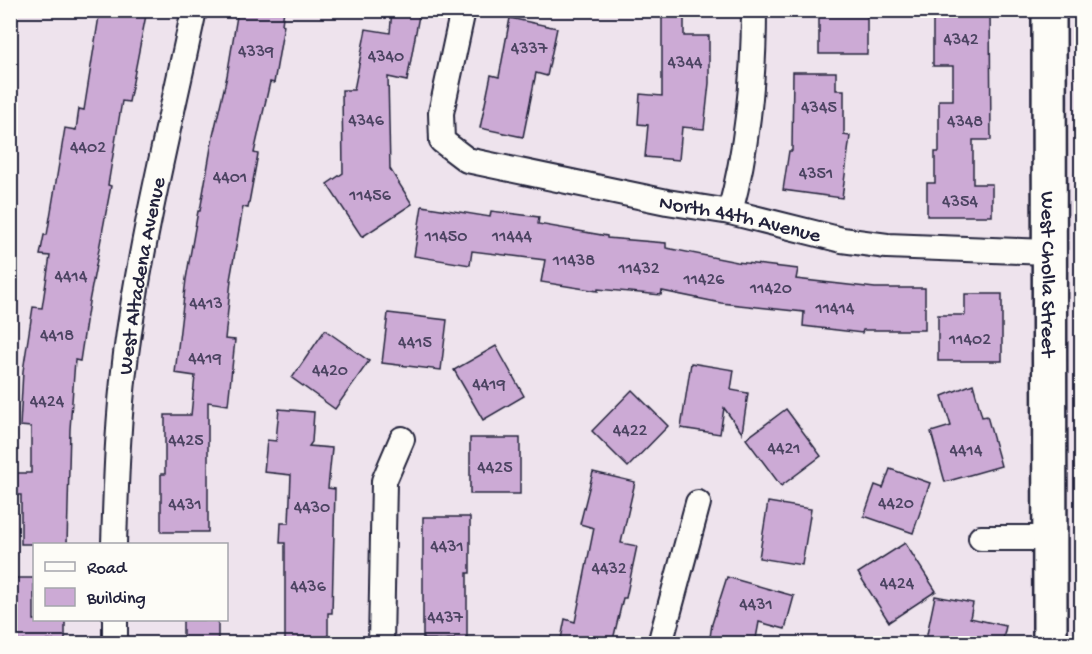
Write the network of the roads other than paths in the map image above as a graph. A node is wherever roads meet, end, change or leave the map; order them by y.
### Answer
1 (194, 10) edge
2 (464, 10) edge
3 (754, 10) edge
4 (1049, 10) edge
5 (730, 212) junction
6 (1048, 252) junction
7 (402, 439) dead end
8 (698, 503) dead end
9 (981, 538) dead end
10 (1049, 538) junction
11 (114, 543) edge
12 (115, 621) edge
13 (115, 644) edge
14 (381, 644) edge
15 (660, 644) edge
16 (1050, 644) edge

1 - 11 street, West Altadena Avenue
2 - 5 street, North 44th Avenue
3 - 5 street
4 - 6 street, West Cholla Street
5 - 6 street, North 44th Avenue
6 - 10 street, West Cholla Street
7 - 14 street
8 - 15 street
9 - 10 street
10 - 16 street, West Cholla Street
12 - 13 street

